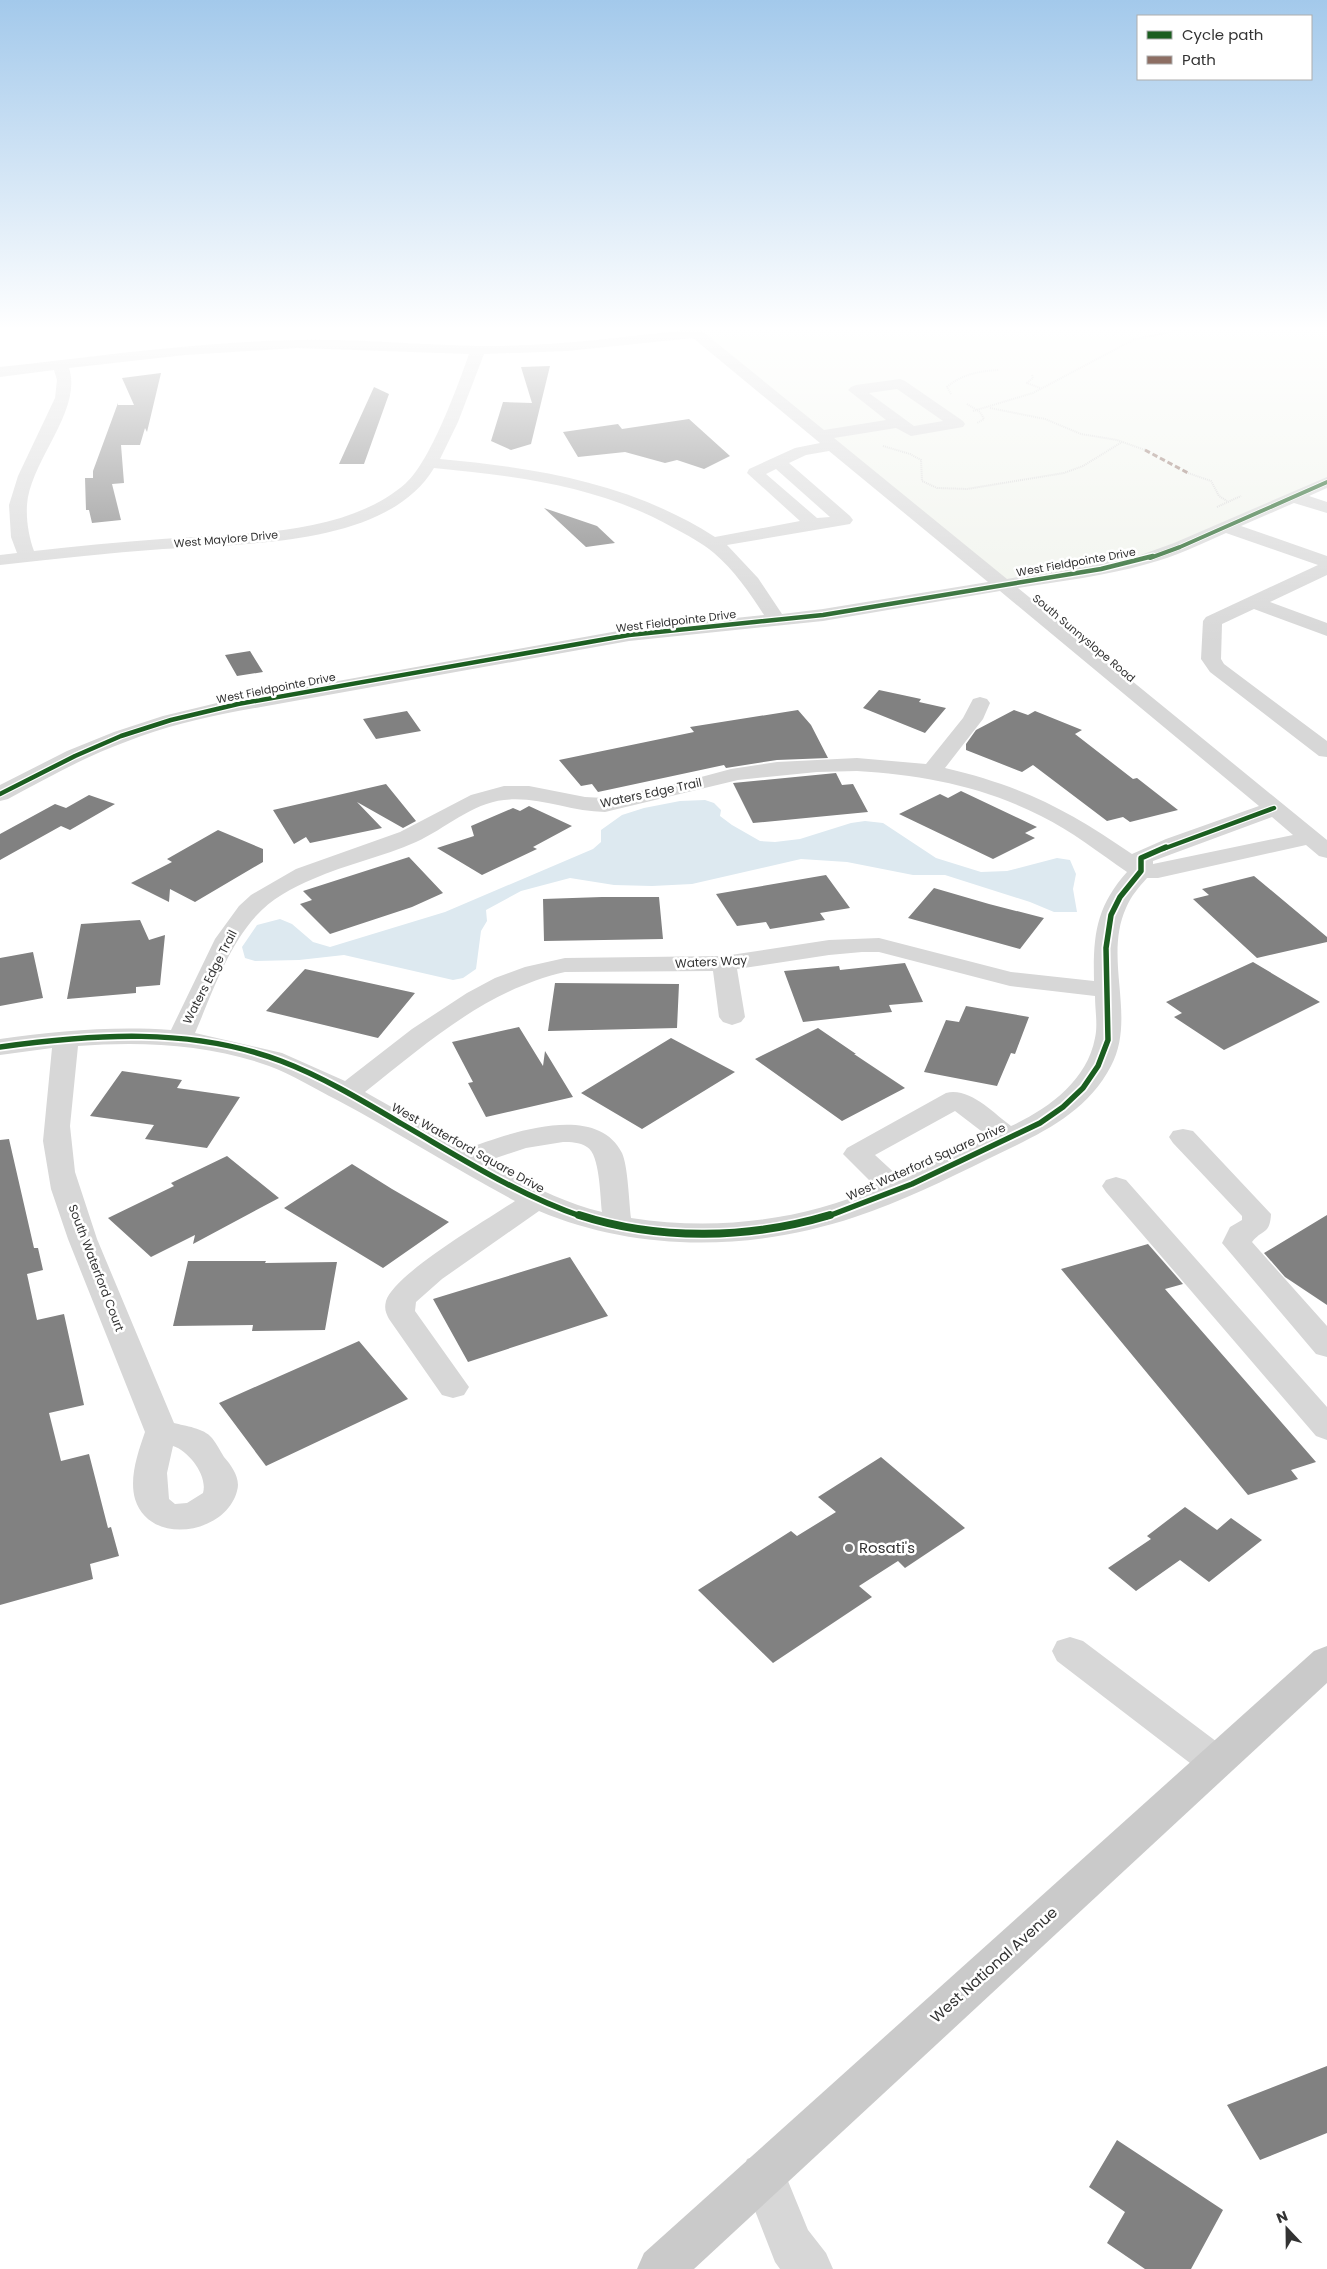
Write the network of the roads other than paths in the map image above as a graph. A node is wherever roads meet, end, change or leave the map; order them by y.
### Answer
1 (46, 433) edge
2 (442, 433) edge
3 (818, 433) edge
4 (870, 433) edge
5 (827, 440) junction
6 (778, 462) junction
7 (429, 463) junction
8 (1327, 482) edge
9 (1293, 497) junction
10 (1327, 508) edge
11 (813, 524) junction
12 (1226, 527) junction
13 (711, 543) junction
14 (27, 557) junction
15 (0, 560) edge
16 (1327, 562) edge
17 (1327, 568) edge
18 (1004, 585) junction
19 (1253, 602) junction
20 (776, 620) junction
21 (1327, 630) edge
22 (980, 703) dead end
23 (1327, 751) edge
24 (931, 772) junction
25 (0, 794) edge
26 (1274, 808) junction
27 (1318, 845) edge
28 (1141, 871) junction
29 (724, 962) junction
30 (1108, 990) junction
31 (732, 1017) dead end
32 (65, 1038) junction
33 (180, 1038) junction
34 (0, 1047) edge
35 (345, 1094) junction
36 (1183, 1137) dead end
37 (1009, 1138) junction
38 (464, 1160) junction
39 (1116, 1186) dead end
40 (896, 1190) junction
41 (536, 1200) junction
42 (618, 1226) junction
43 (1327, 1346) edge
44 (453, 1388) dead end
45 (1327, 1428) edge
46 (161, 1432) dead end
47 (1070, 1651) dead end
48 (1327, 1661) edge
49 (1216, 1762) junction
50 (763, 2175) junction
51 (660, 2269) edge
52 (810, 2269) edge

1 - 14 street
2 - 7 street, West Maylore Drive
3 - 5 street, South Sunnyslope Road
4 - 5 street
5 - 6 street
5 - 18 street, South Sunnyslope Road
6 - 11 street
6 - 11 street
7 - 13 street
7 - 14 street, West Maylore Drive
8 - 9 street, West Fieldpointe Drive
9 - 10 street
9 - 12 street, West Fieldpointe Drive
11 - 13 street
12 - 16 street
12 - 18 street, West Fieldpointe Drive
13 - 20 street
14 - 15 street, West Maylore Drive
17 - 19 street
18 - 20 street, West Fieldpointe Drive
18 - 26 street, South Sunnyslope Road
19 - 21 street
19 - 23 street
20 - 25 street, West Fieldpointe Drive
22 - 24 street
24 - 28 street, Waters Edge Trail
24 - 33 street, Waters Edge Trail
26 - 27 street, South Sunnyslope Road
26 - 28 street, West Waterford Square Drive
27 - 28 street
28 - 30 street, West Waterford Square Drive
29 - 30 street, Waters Way
29 - 31 street
29 - 35 street, Waters Way
30 - 37 street, West Waterford Square Drive
32 - 33 street, West Waterford Square Drive
32 - 34 street, West Waterford Square Drive
32 - 46 street, South Waterford Court
33 - 35 street, West Waterford Square Drive
35 - 38 street, West Waterford Square Drive
36 - 43 street
37 - 40 street, West Waterford Square Drive
37 - 40 street
38 - 41 street, West Waterford Square Drive
38 - 42 street
39 - 45 street
40 - 42 street, West Waterford Square Drive
41 - 42 street, West Waterford Square Drive
41 - 44 street
47 - 49 street
48 - 49 main road, West National Avenue
49 - 50 main road, West National Avenue
50 - 51 main road, West National Avenue
50 - 52 street

